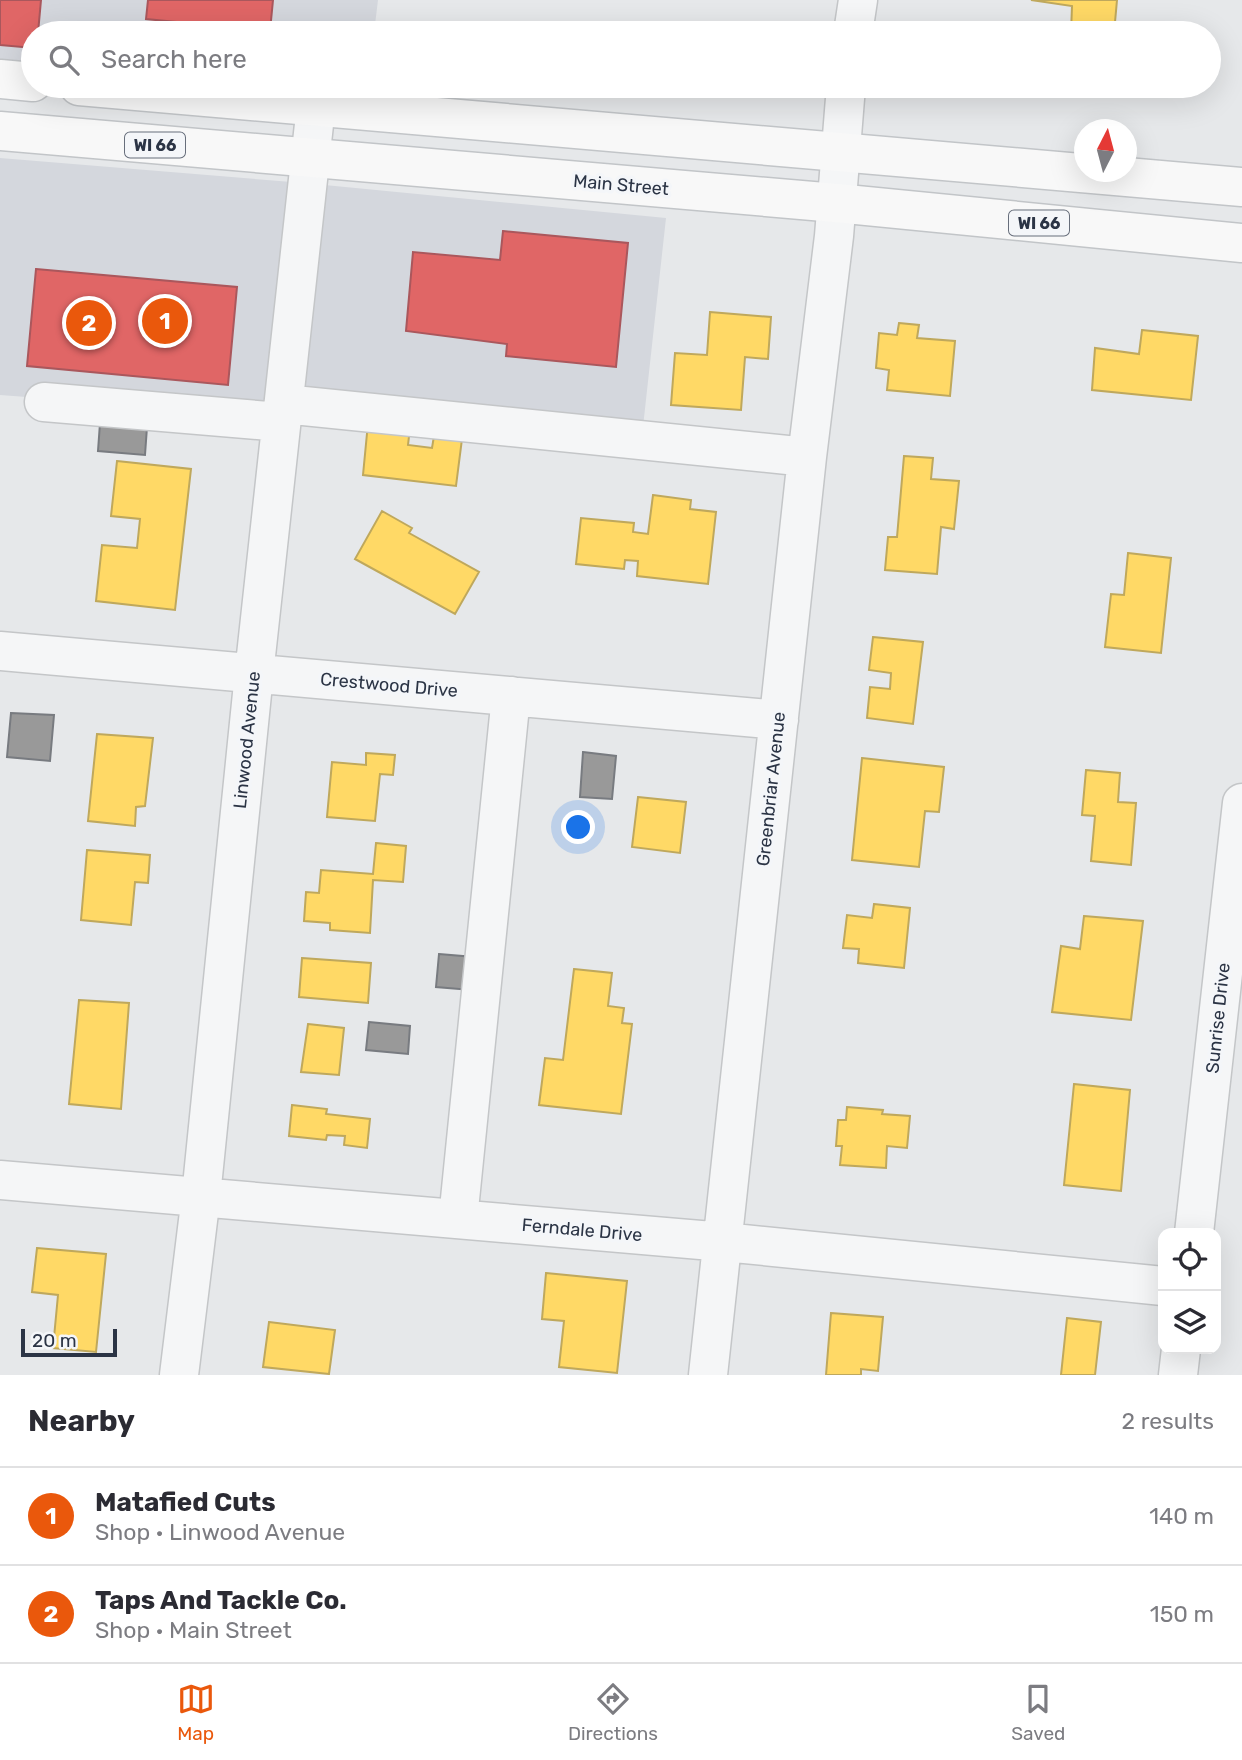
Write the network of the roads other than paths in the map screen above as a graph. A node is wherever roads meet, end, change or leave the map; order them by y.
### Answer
1 (858, 0) edge
2 (855, 21) edge
3 (0, 79) edge
4 (21, 81) edge
5 (221, 98) edge
6 (845, 98) edge
7 (316, 106) junction
8 (0, 131) edge
9 (840, 153) junction
10 (311, 158) junction
11 (1242, 187) edge
12 (836, 203) junction
13 (1242, 243) edge
14 (44, 402) dead end
15 (283, 413) junction
16 (807, 457) junction
17 (0, 651) edge
18 (254, 674) junction
19 (511, 696) junction
20 (779, 720) junction
21 (1242, 803) edge
22 (0, 1180) edge
23 (201, 1196) junction
24 (458, 1219) junction
25 (1195, 1228) edge
26 (724, 1242) junction
27 (1158, 1285) edge
28 (1180, 1354) edge
29 (179, 1375) edge
30 (708, 1375) edge
31 (1178, 1375) edge

1 - 2 street
3 - 4 main road
5 - 7 main road
6 - 9 street, Greenbriar Avenue
7 - 9 main road
7 - 10 street, Linwood Avenue
8 - 10 main road, Main Street / WI 66
9 - 11 main road
9 - 12 street, Greenbriar Avenue
10 - 12 main road, Main Street / WI 66
10 - 15 street, Linwood Avenue
12 - 13 main road, Main Street / WI 66
12 - 16 street, Greenbriar Avenue
14 - 15 street
15 - 16 street
15 - 18 street, Linwood Avenue
16 - 20 street, Greenbriar Avenue
17 - 18 street, Crestwood Drive
18 - 19 street, Crestwood Drive
18 - 23 street, Linwood Avenue
19 - 20 street, Crestwood Drive
19 - 24 street
20 - 26 street, Greenbriar Avenue
21 - 25 street, Sunrise Drive
22 - 23 street, Ferndale Drive
23 - 24 street, Ferndale Drive
23 - 29 street, Linwood Avenue
24 - 26 street, Ferndale Drive
26 - 27 street, Ferndale Drive
26 - 30 street, Greenbriar Avenue
28 - 31 street

